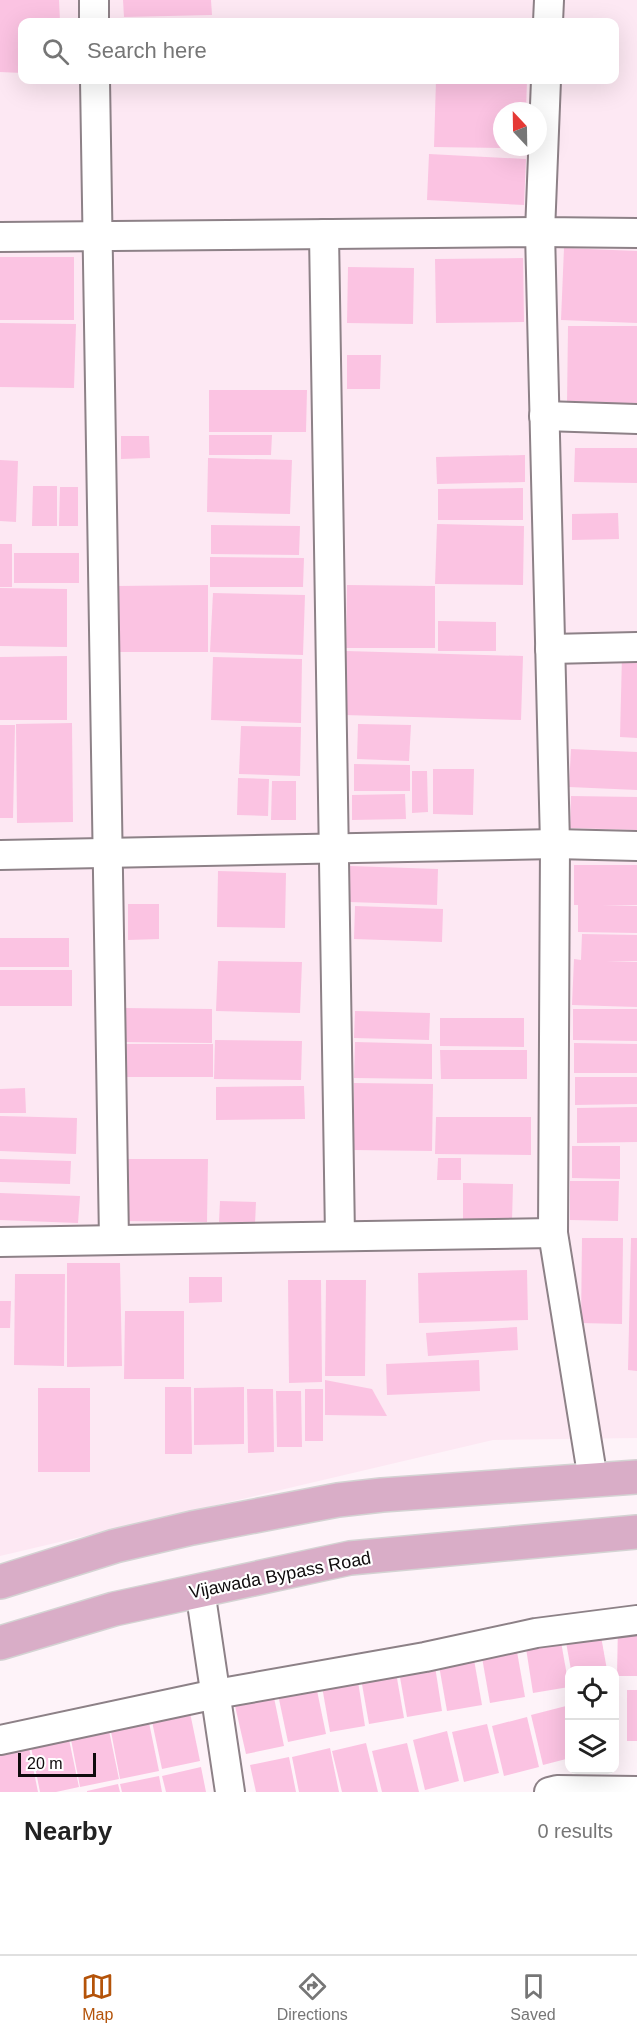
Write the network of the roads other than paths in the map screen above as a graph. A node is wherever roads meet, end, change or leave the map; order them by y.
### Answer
1 (94, 0) edge
2 (549, 0) edge
3 (94, 18) edge
4 (548, 18) edge
5 (95, 84) edge
6 (546, 84) edge
7 (540, 232) junction
8 (637, 233) edge
9 (324, 234) junction
10 (97, 236) junction
11 (0, 237) edge
12 (544, 416) junction
13 (637, 419) edge
14 (637, 647) edge
15 (550, 649) junction
16 (555, 844) junction
17 (637, 846) edge
18 (334, 848) junction
19 (107, 853) junction
20 (0, 855) edge
21 (553, 1233) junction
22 (340, 1236) junction
23 (114, 1240) junction
24 (0, 1242) edge
25 (637, 1477) edge
26 (593, 1480) junction
27 (637, 1532) edge
28 (0, 1582) edge
29 (200, 1590) junction
30 (637, 1620) edge
31 (0, 1643) edge
32 (216, 1694) junction
33 (0, 1740) edge
34 (637, 1791) edge
35 (230, 1792) edge
36 (554, 1792) edge

1 - 3 street
2 - 4 street
5 - 10 street
6 - 7 street
7 - 8 street
7 - 9 street
7 - 12 street
9 - 10 street
9 - 18 street
10 - 11 street
10 - 19 street
12 - 13 street
12 - 15 street
14 - 15 street
15 - 16 street
16 - 17 street
16 - 18 street
16 - 21 street
18 - 19 street
18 - 22 street
19 - 20 street
19 - 23 street
21 - 22 street
21 - 26 street
22 - 23 street
23 - 24 street
25 - 26 main road
26 - 28 main road
27 - 29 main road, Vijawada Bypass Road
29 - 31 main road, Vijawada Bypass Road
29 - 32 street
30 - 32 street
32 - 33 street
32 - 35 street
34 - 36 street

